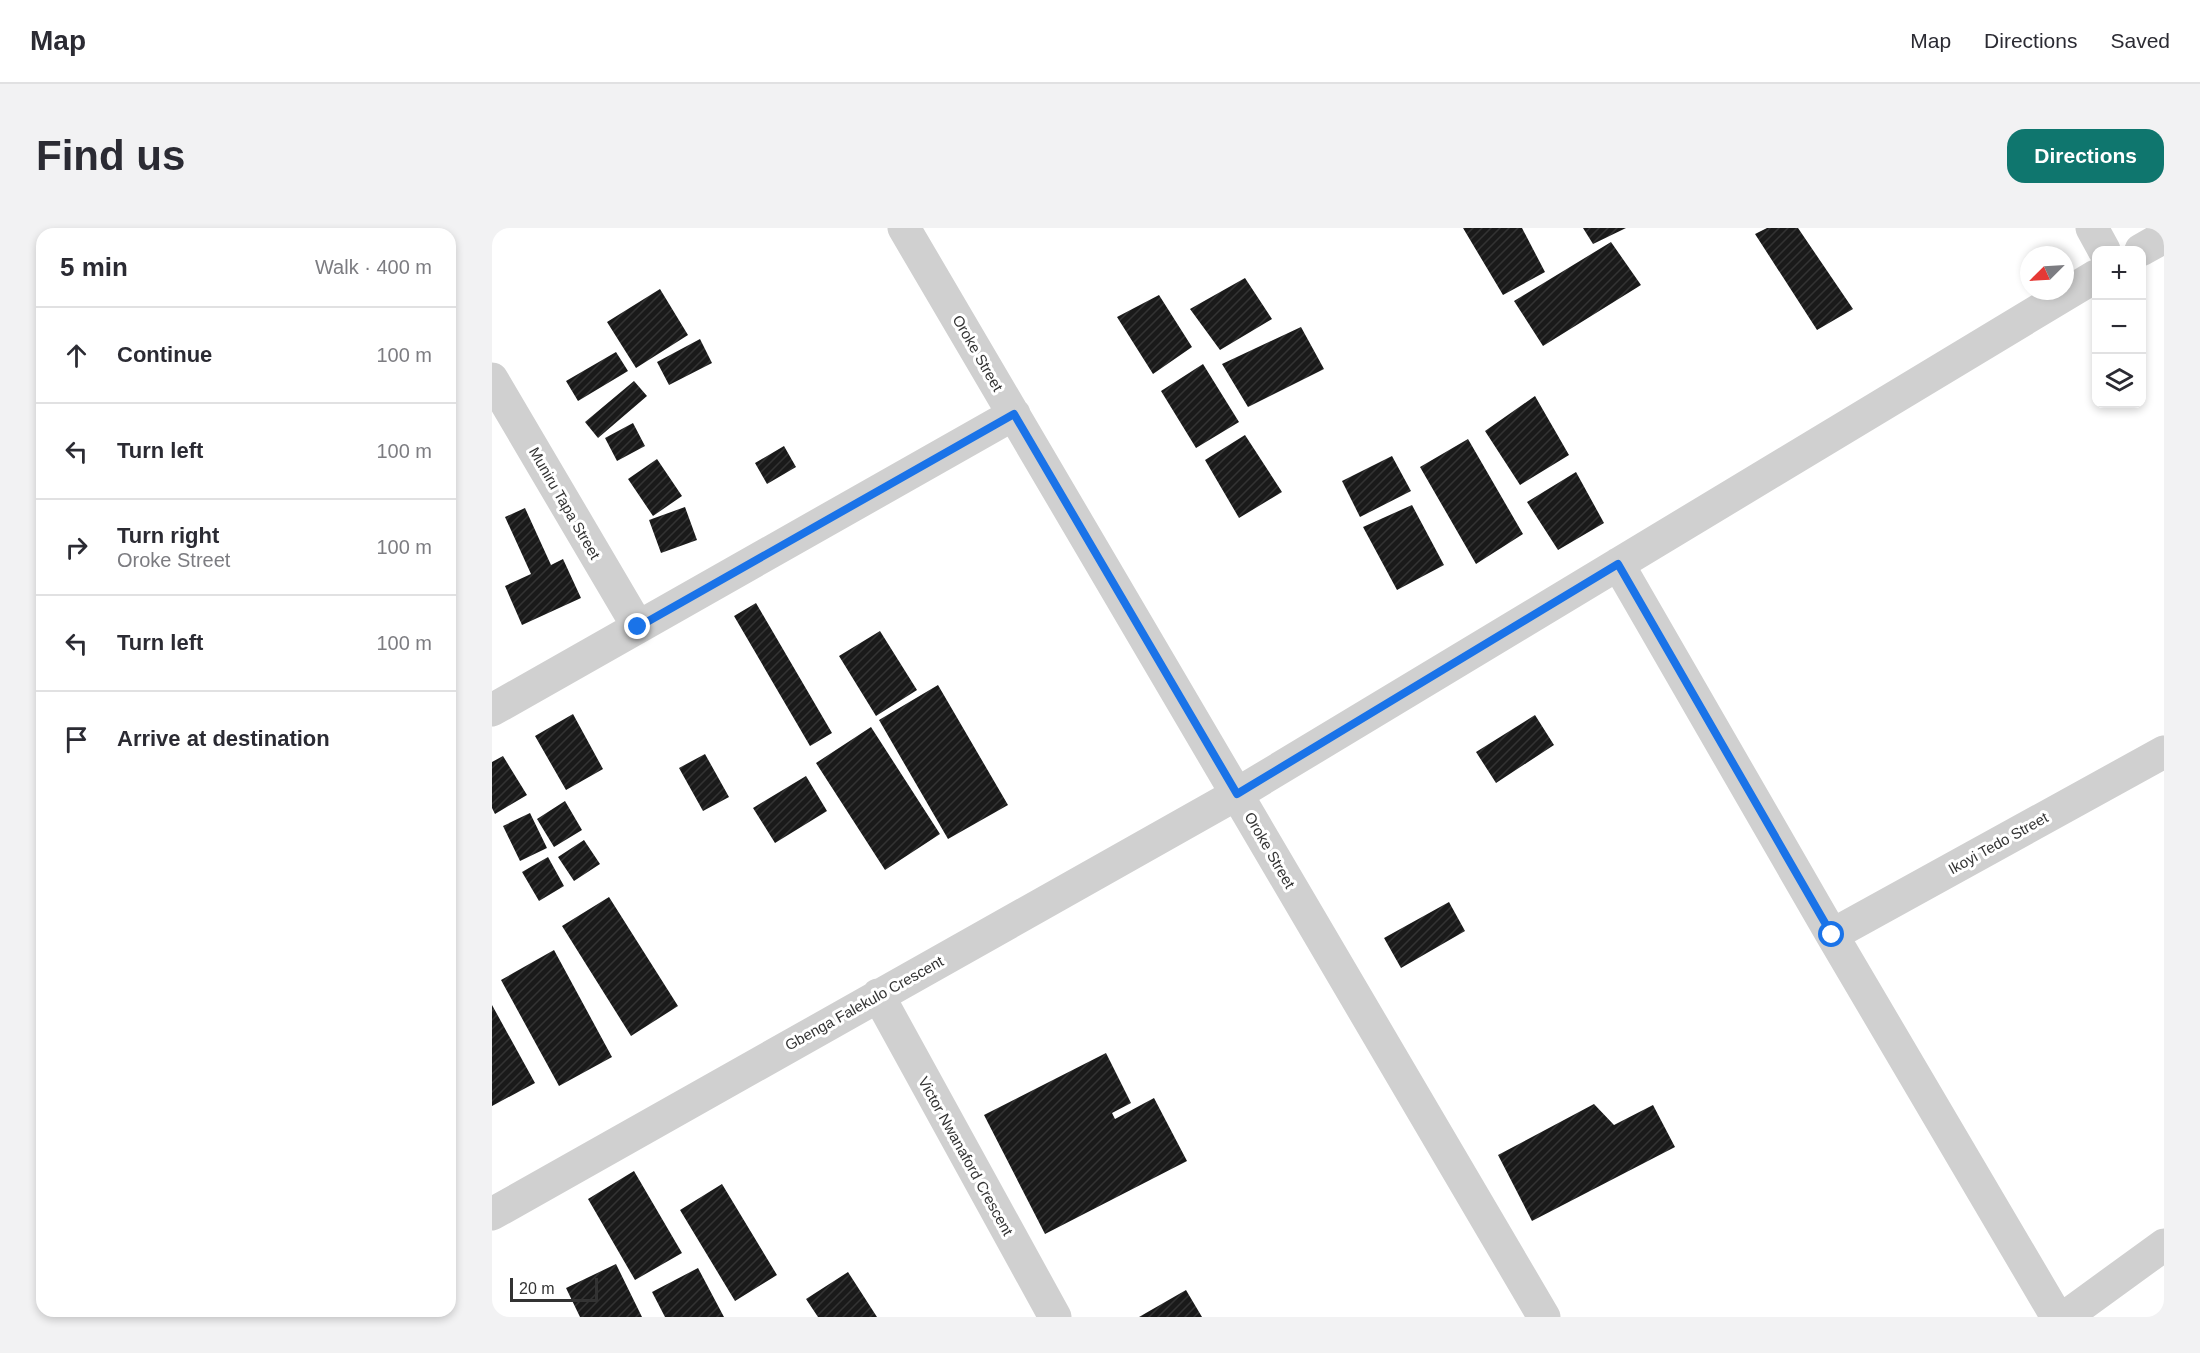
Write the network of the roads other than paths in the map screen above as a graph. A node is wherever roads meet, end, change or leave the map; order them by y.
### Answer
1 (904, 228) edge
2 (2092, 228) edge
3 (2164, 237) edge
4 (2102, 246) edge
5 (2146, 247) edge
6 (2092, 279) edge
7 (492, 379) edge
8 (1014, 414) junction
9 (1618, 564) junction
10 (638, 627) junction
11 (492, 710) edge
12 (2164, 752) edge
13 (1237, 794) junction
14 (1832, 935) junction
15 (878, 995) junction
16 (492, 1214) edge
17 (2164, 1245) edge
18 (1055, 1317) edge
19 (1544, 1317) edge
20 (2057, 1317) edge
21 (2065, 1317) edge

1 - 8 street, Oroke Street
2 - 4 street
3 - 5 street
6 - 9 street, Gbenga Falekulo Crescent
7 - 10 street, Muniru Tapa Street
8 - 10 street
8 - 13 street, Oroke Street
9 - 13 street, Gbenga Falekulo Crescent
9 - 14 street
10 - 11 street
12 - 14 street, Ikoyi Tedo Street
13 - 15 street, Gbenga Falekulo Crescent
13 - 19 street, Oroke Street
14 - 20 street
15 - 16 street, Gbenga Falekulo Crescent
15 - 18 street, Victor Nwanaford Crescent
17 - 21 street

